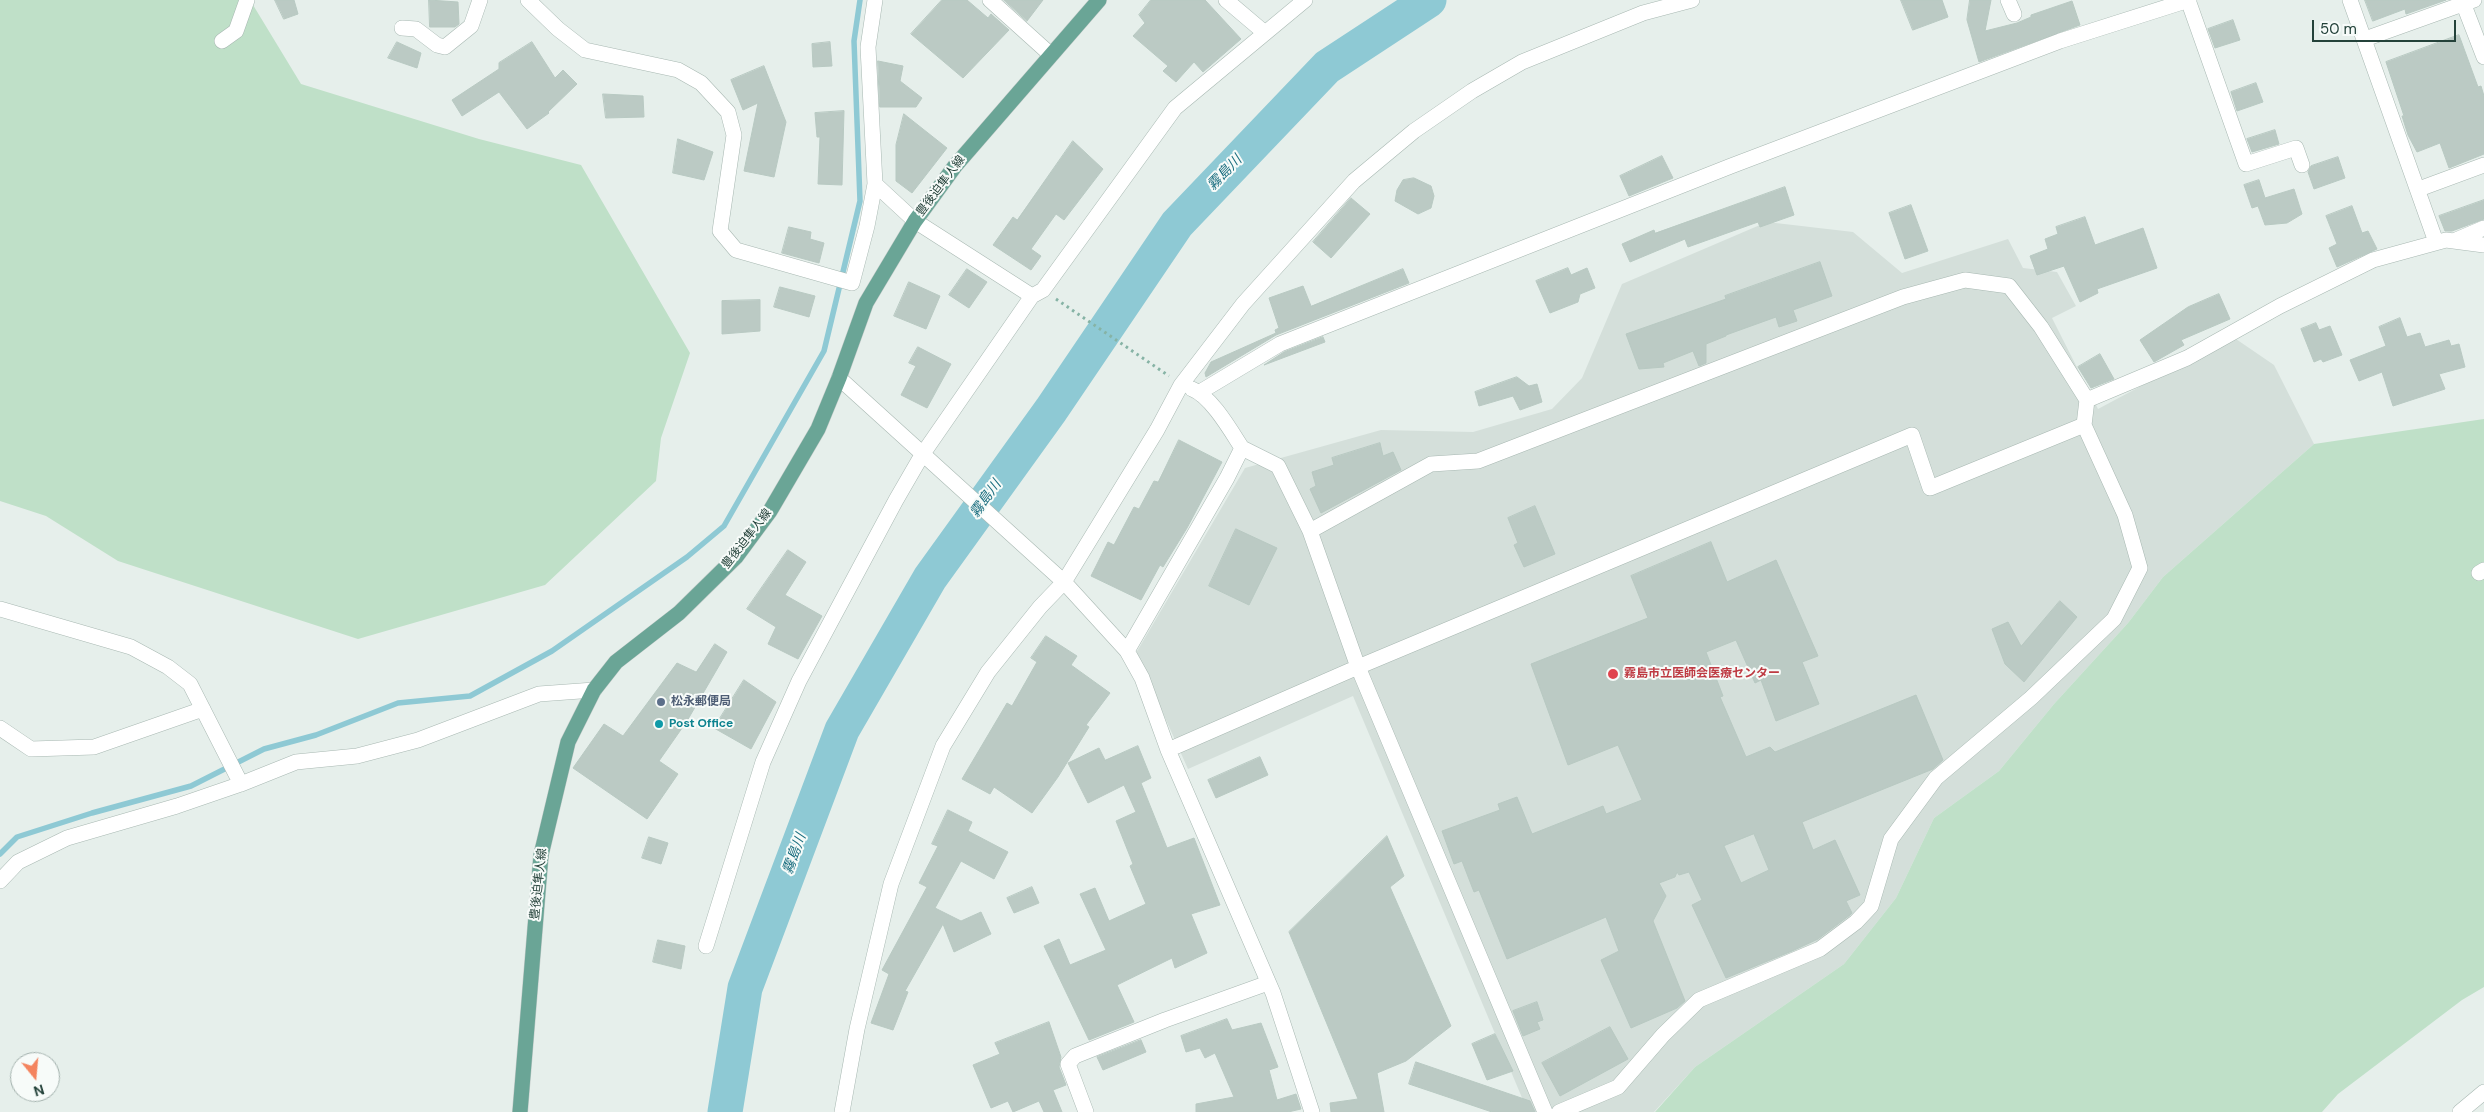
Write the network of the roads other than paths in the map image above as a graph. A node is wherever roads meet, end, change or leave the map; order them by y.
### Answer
1 (247, 0) edge
2 (480, 0) edge
3 (528, 0) edge
4 (876, 0) edge
5 (990, 0) edge
6 (1098, 0) edge
7 (1226, 0) edge
8 (1305, 0) edge
9 (1692, 0) edge
10 (2189, 0) edge
11 (2350, 0) edge
12 (2466, 1) edge
13 (402, 28) dead end
14 (1265, 33) junction
15 (2365, 39) junction
16 (222, 41) dead end
17 (1051, 55) junction
18 (2484, 57) edge
19 (2302, 165) dead end
20 (2484, 165) edge
21 (875, 184) junction
22 (2419, 190) junction
23 (915, 221) junction
24 (2484, 228) edge
25 (2456, 240) junction
26 (2436, 242) junction
27 (2484, 245) edge
28 (1038, 293) junction
29 (839, 378) junction
30 (1182, 385) junction
31 (1200, 392) junction
32 (2087, 400) junction
33 (2084, 425) junction
34 (1242, 448) junction
35 (922, 455) junction
36 (1310, 531) junction
37 (1064, 582) junction
38 (0, 609) edge
39 (1127, 651) junction
40 (1358, 667) junction
41 (594, 690) junction
42 (203, 709) junction
43 (0, 728) edge
44 (1168, 750) junction
45 (239, 781) junction
46 (0, 881) edge
47 (706, 946) dead end
48 (1268, 983) junction
49 (2484, 1092) edge
50 (520, 1112) edge
51 (842, 1112) edge
52 (1086, 1112) edge
53 (1312, 1112) edge
54 (1545, 1112) edge
55 (1559, 1112) edge
56 (2460, 1112) edge

1 - 16 street
2 - 13 street
3 - 21 street
4 - 21 street
5 - 17 street
6 - 17 main road, 豊後迫隼人線
7 - 14 street
8 - 14 street
9 - 30 street
10 - 19 street
10 - 31 street
11 - 15 street
12 - 15 street
12 - 18 street
14 - 28 street
15 - 22 street
17 - 23 main road, 豊後迫隼人線
20 - 22 street
21 - 23 street
22 - 26 street
23 - 28 street
23 - 29 main road, 豊後迫隼人線
24 - 25 street
25 - 26 street
25 - 27 street
26 - 32 street
28 - 35 street
29 - 35 street
29 - 41 main road, 豊後迫隼人線
30 - 31 street
30 - 37 street
31 - 34 street
32 - 33 street
32 - 36 street
33 - 40 street
33 - 55 street
34 - 36 street
34 - 39 street
35 - 37 street
35 - 47 street
36 - 40 street
37 - 39 street
37 - 51 street
38 - 42 street
39 - 44 street
40 - 44 street
40 - 54 street
41 - 45 street
41 - 50 main road, 豊後迫隼人線
42 - 43 street
42 - 45 street
44 - 48 street
45 - 46 street
48 - 52 street
48 - 53 street
49 - 56 street

